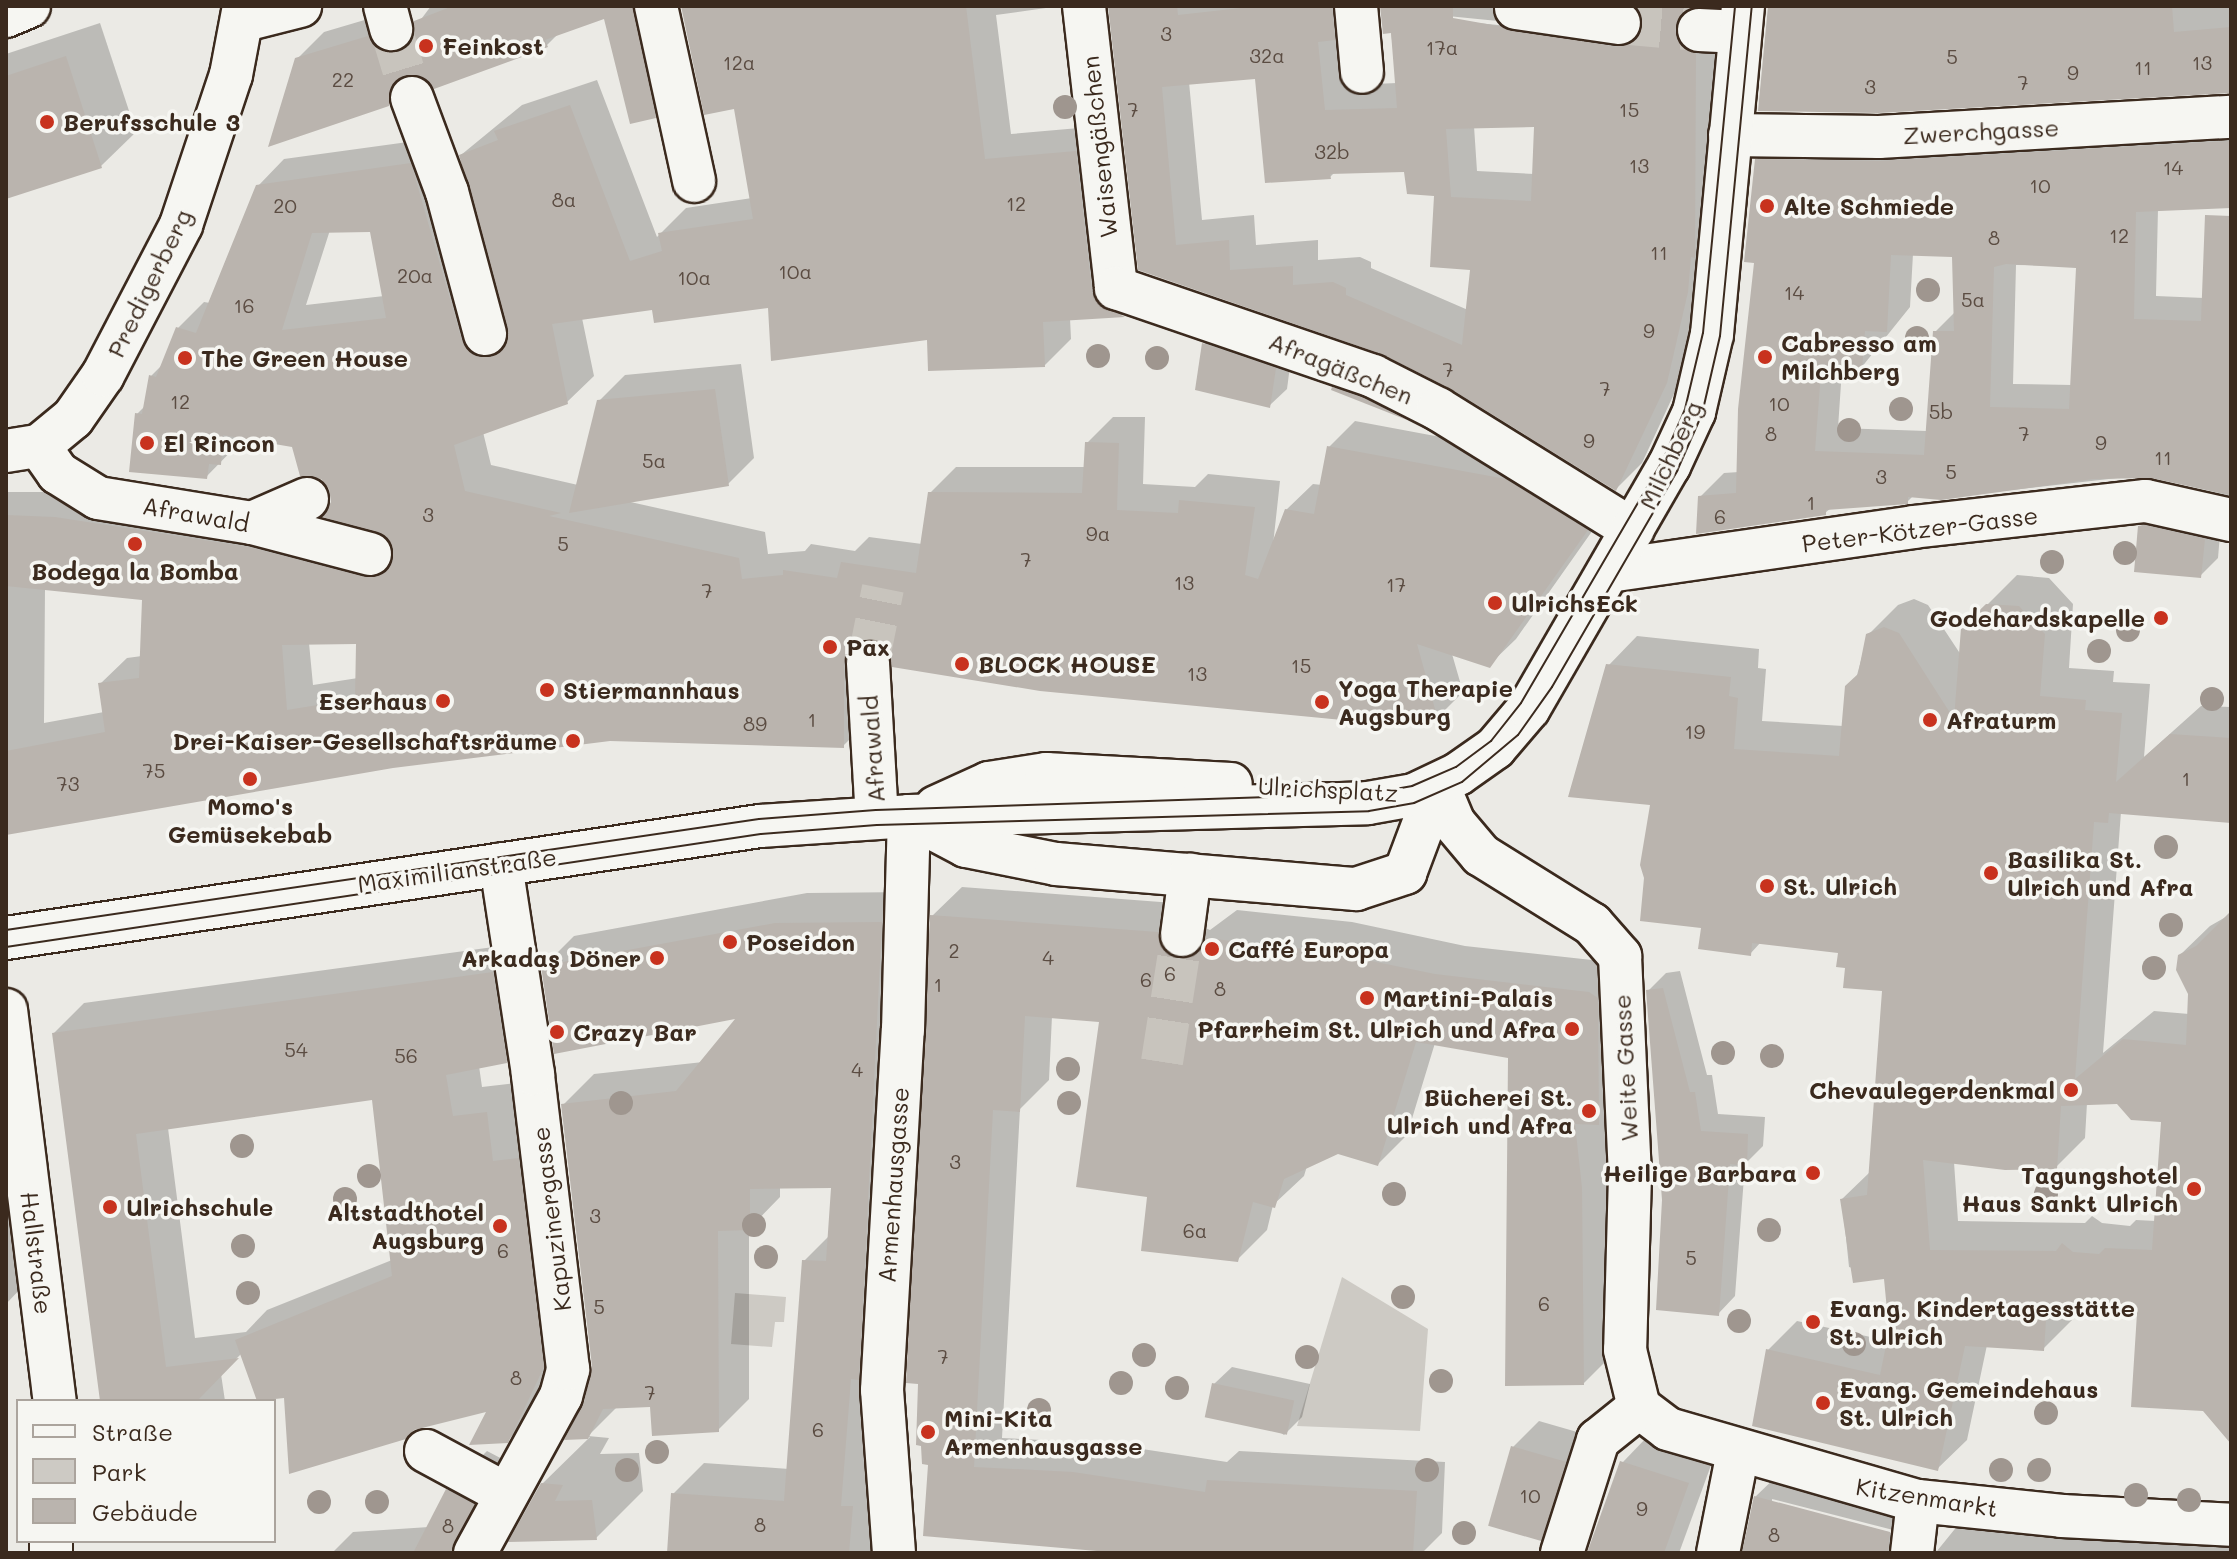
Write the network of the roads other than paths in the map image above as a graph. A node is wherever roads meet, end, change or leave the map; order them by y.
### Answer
1 (29, 6) edge
2 (300, 6) edge
3 (656, 6) edge
4 (1084, 6) edge
5 (1356, 6) edge
6 (1516, 8) dead end
7 (245, 13) edge
8 (6, 16) edge
9 (1742, 19) edge
10 (1619, 23) tunnel mouth
11 (1699, 30) tunnel mouth
12 (1362, 72) dead end
13 (412, 98) tunnel mouth
14 (2231, 117) edge
15 (1730, 135) junction
16 (694, 181) dead end
17 (1116, 288) joint
18 (485, 334) dead end
19 (23, 448) edge
20 (307, 499) dead end
21 (2231, 520) edge
22 (252, 523) junction
23 (1633, 530) junction
24 (370, 554) dead end
25 (1609, 571) junction
26 (867, 672) tunnel mouth
27 (1438, 785) junction
28 (893, 816) junction
29 (501, 864) junction
30 (1190, 875) junction
31 (1182, 935) tunnel mouth
32 (6, 938) edge
33 (6, 1010) edge
34 (55, 1399) edge
35 (1639, 1407) junction
36 (426, 1451) dead end
37 (1738, 1452) junction
38 (506, 1494) junction
39 (1918, 1501) junction
40 (2231, 1525) edge
41 (475, 1553) edge
42 (894, 1553) edge
43 (1562, 1553) edge
44 (1718, 1553) edge
45 (1912, 1553) edge

1 - 8 street
2 - 7 street
3 - 16 street
4 - 17 street, Waisengäßchen
5 - 12 street
6 - 10 street
7 - 19 street, Predigerberg
9 - 11 street
9 - 15 street, Milchberg
13 - 18 street
14 - 15 street, Zwerchgasse
15 - 23 street, Milchberg
17 - 23 street, Afragäßchen
19 - 22 street, Afrawald
20 - 22 street
21 - 25 street, Peter-Kötzer-Gasse
22 - 24 street, Afrawald
23 - 25 street, Milchberg
25 - 27 street, Milchberg
26 - 28 street, Afrawald
27 - 28 street, Ulrichsplatz
27 - 30 street, Ulrichsplatz
27 - 35 street, Weite Gasse
28 - 29 street, Maximilianstraße
28 - 30 street, Ulrichsplatz
28 - 42 street, Armenhausgasse
29 - 32 street, Maximilianstraße
29 - 38 street, Kapuzinergasse
30 - 31 street
33 - 34 street, Hallstraße
35 - 37 street, Kitzenmarkt
35 - 43 street
36 - 38 street
37 - 39 street, Kitzenmarkt
37 - 44 street
38 - 41 street, Kapuzinergasse
39 - 40 street, Kitzenmarkt
39 - 45 street

